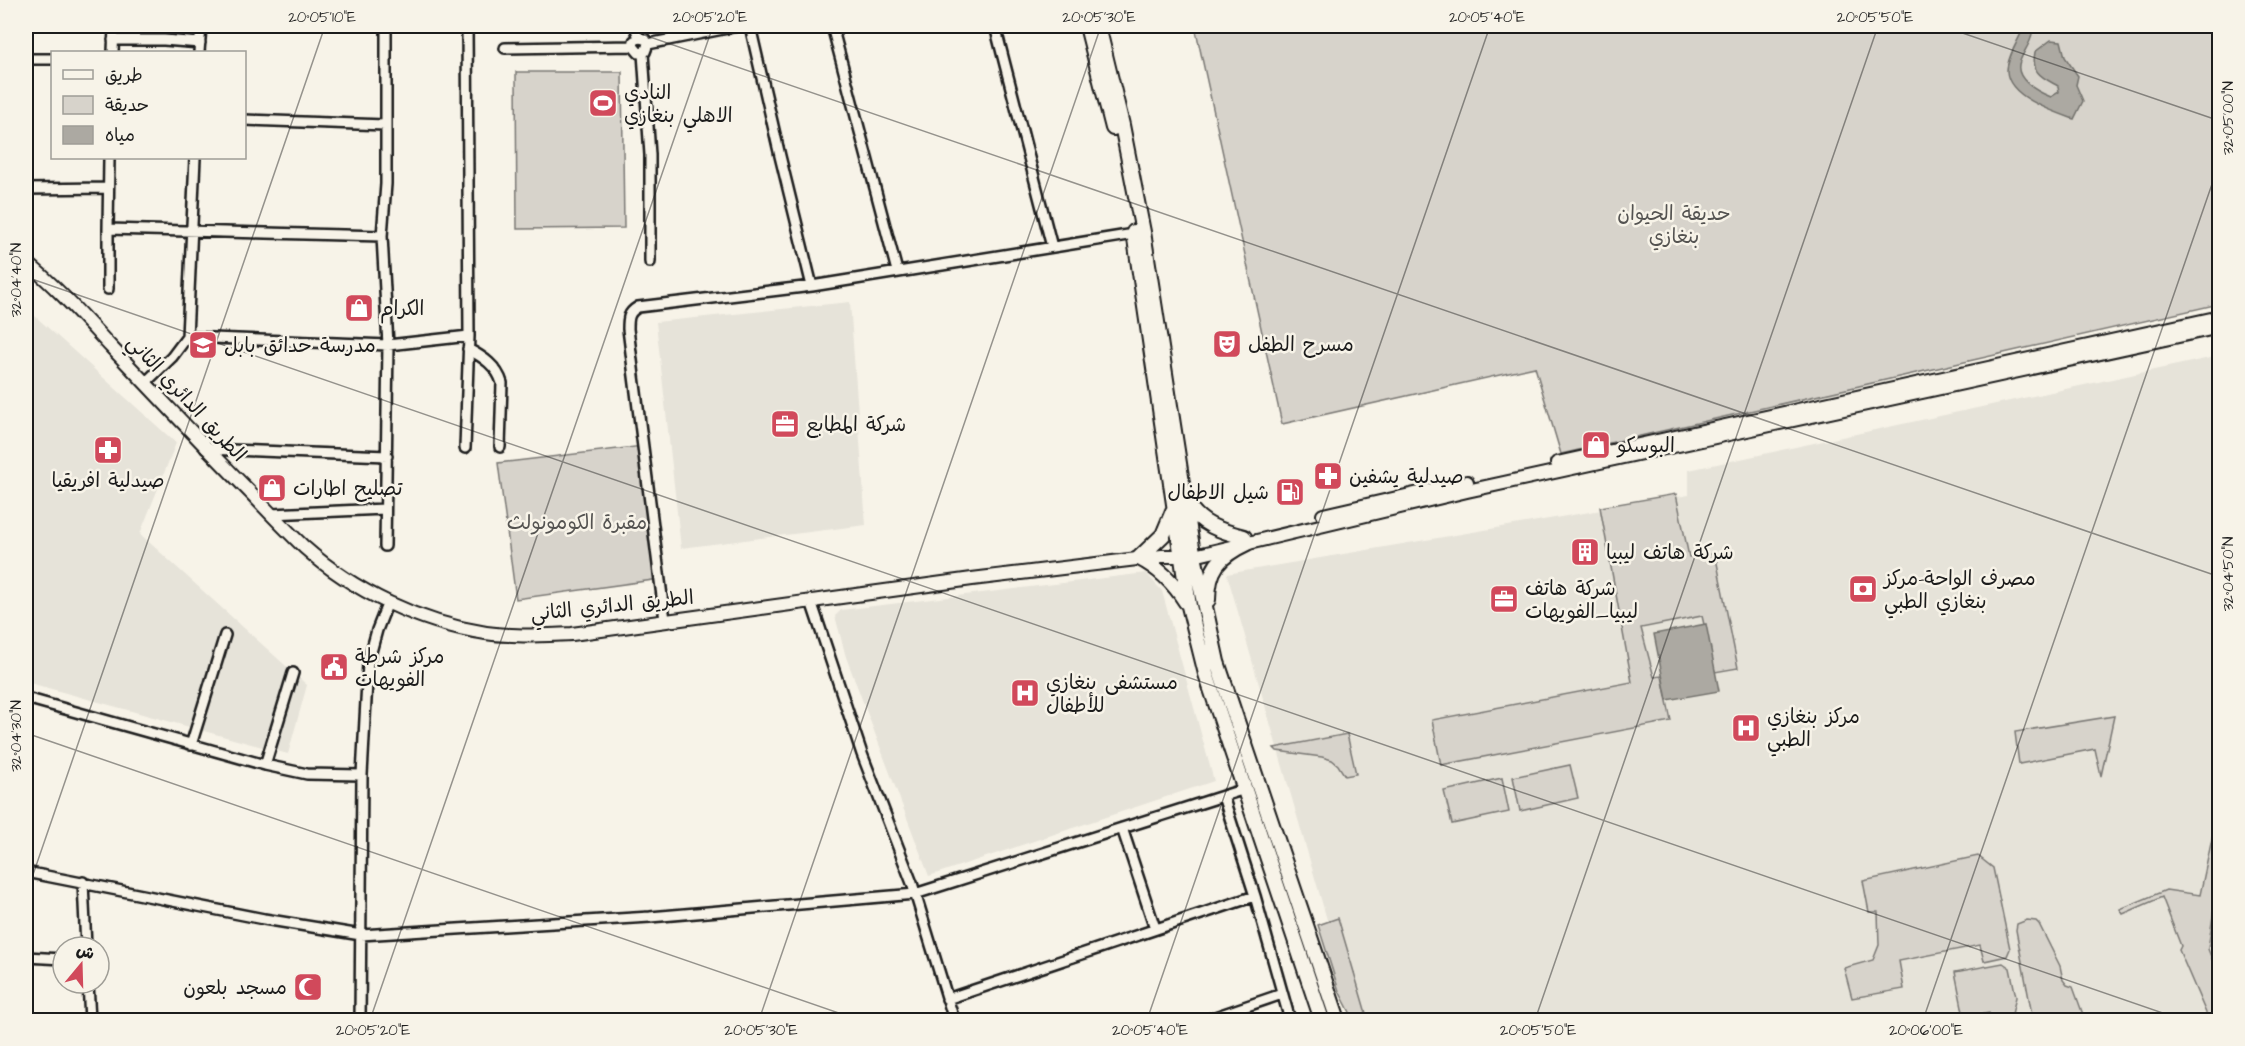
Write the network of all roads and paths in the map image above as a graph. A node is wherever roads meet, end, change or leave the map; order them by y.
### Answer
1 (114, 26) edge
2 (201, 26) edge
3 (386, 26) edge
4 (467, 26) edge
5 (635, 26) edge
6 (738, 26) edge
7 (750, 26) edge
8 (832, 26) edge
9 (994, 26) edge
10 (1087, 26) edge
11 (1098, 26) edge
12 (113, 40) junction
13 (636, 42) junction
14 (648, 44) junction
15 (199, 48) edge
16 (505, 48) dead end
17 (113, 51) edge
18 (643, 53) junction
19 (26, 59) edge
20 (51, 59) edge
21 (246, 120) edge
22 (385, 125) junction
23 (109, 159) edge
24 (195, 159) edge
25 (107, 188) junction
26 (26, 189) edge
27 (108, 229) junction
28 (192, 231) junction
29 (1134, 234) junction
30 (382, 236) junction
31 (1052, 247) junction
32 (26, 262) edge
33 (650, 262) dead end
34 (897, 271) junction
35 (812, 286) junction
36 (108, 289) dead end
37 (2220, 317) edge
38 (2220, 327) edge
39 (469, 336) junction
40 (187, 337) junction
41 (388, 345) junction
42 (468, 349) junction
43 (145, 383) junction
44 (500, 447) dead end
45 (465, 448) dead end
46 (206, 449) junction
47 (387, 456) junction
48 (1179, 501) junction
49 (385, 509) junction
50 (271, 514) junction
51 (1246, 540) junction
52 (385, 546) dead end
53 (1187, 552) junction
54 (1139, 558) junction
55 (811, 601) junction
56 (388, 602) junction
57 (1189, 606) junction
58 (665, 620) junction
59 (1207, 620) junction
60 (225, 635) dead end
61 (292, 673) dead end
62 (26, 698) edge
63 (190, 745) junction
64 (265, 765) junction
65 (362, 775) junction
66 (1245, 789) junction
67 (1223, 796) junction
68 (1122, 828) junction
69 (26, 872) edge
70 (83, 882) junction
71 (915, 894) junction
72 (1255, 896) junction
73 (1155, 928) junction
74 (85, 935) edge
75 (361, 935) junction
76 (26, 957) edge
77 (51, 958) edge
78 (1282, 994) junction
79 (89, 995) edge
80 (947, 999) junction
81 (90, 1020) edge
82 (360, 1020) edge
83 (954, 1020) edge
84 (1206, 1020) edge
85 (1290, 1020) edge
86 (1322, 1020) edge
87 (1338, 1020) edge

1 - 12 street
2 - 15 street
3 - 22 street
4 - 39 street
5 - 13 street
6 - 14 street
7 - 35 street
8 - 34 street
9 - 31 street
10 - 29 highway
11 - 48 highway
12 - 15 street
12 - 17 street
13 - 14 street
13 - 16 street
13 - 18 street
14 - 18 street
18 - 33 street
19 - 20 street
21 - 22 street
22 - 30 street
23 - 25 street
24 - 28 street
25 - 26 street
25 - 27 street
27 - 28 street
27 - 36 street
28 - 30 street
28 - 40 street
29 - 31 street
29 - 48 highway
30 - 41 street
31 - 34 street
32 - 43 main road, الطريق الدائري الثاني
34 - 35 street
35 - 58 street
37 - 51 main road
38 - 51 main road
39 - 41 street
39 - 42 street
40 - 41 street
40 - 43 street
41 - 47 street
42 - 44 street
42 - 45 street
43 - 46 main road, الطريق الدائري الثاني
46 - 47 street
46 - 50 main road, الطريق الدائري الثاني
47 - 49 street
48 - 51 highway
48 - 53 highway
48 - 54 highway
49 - 50 street
49 - 52 street
50 - 56 main road, الطريق الدائري الثاني
51 - 53 main road, الطريق الدائري الثاني
51 - 59 highway
53 - 54 main road, الطريق الدائري الثاني
53 - 57 highway
53 - 59 highway
54 - 55 main road, الطريق الدائري الثاني
54 - 57 highway
55 - 58 main road, الطريق الدائري الثاني
55 - 71 street
56 - 58 main road, الطريق الدائري الثاني
56 - 65 street
57 - 66 highway
59 - 87 highway
60 - 63 street
61 - 64 street
62 - 63 street
63 - 64 street
64 - 65 street
65 - 75 street
66 - 67 street
66 - 86 highway
67 - 68 street
67 - 72 street
68 - 71 street
68 - 73 street
69 - 70 street
70 - 74 street
70 - 75 street
71 - 75 street
71 - 80 street
72 - 73 street
72 - 78 street
73 - 80 street
75 - 82 street
76 - 77 street
78 - 84 street
78 - 85 street
79 - 81 street
80 - 83 street

